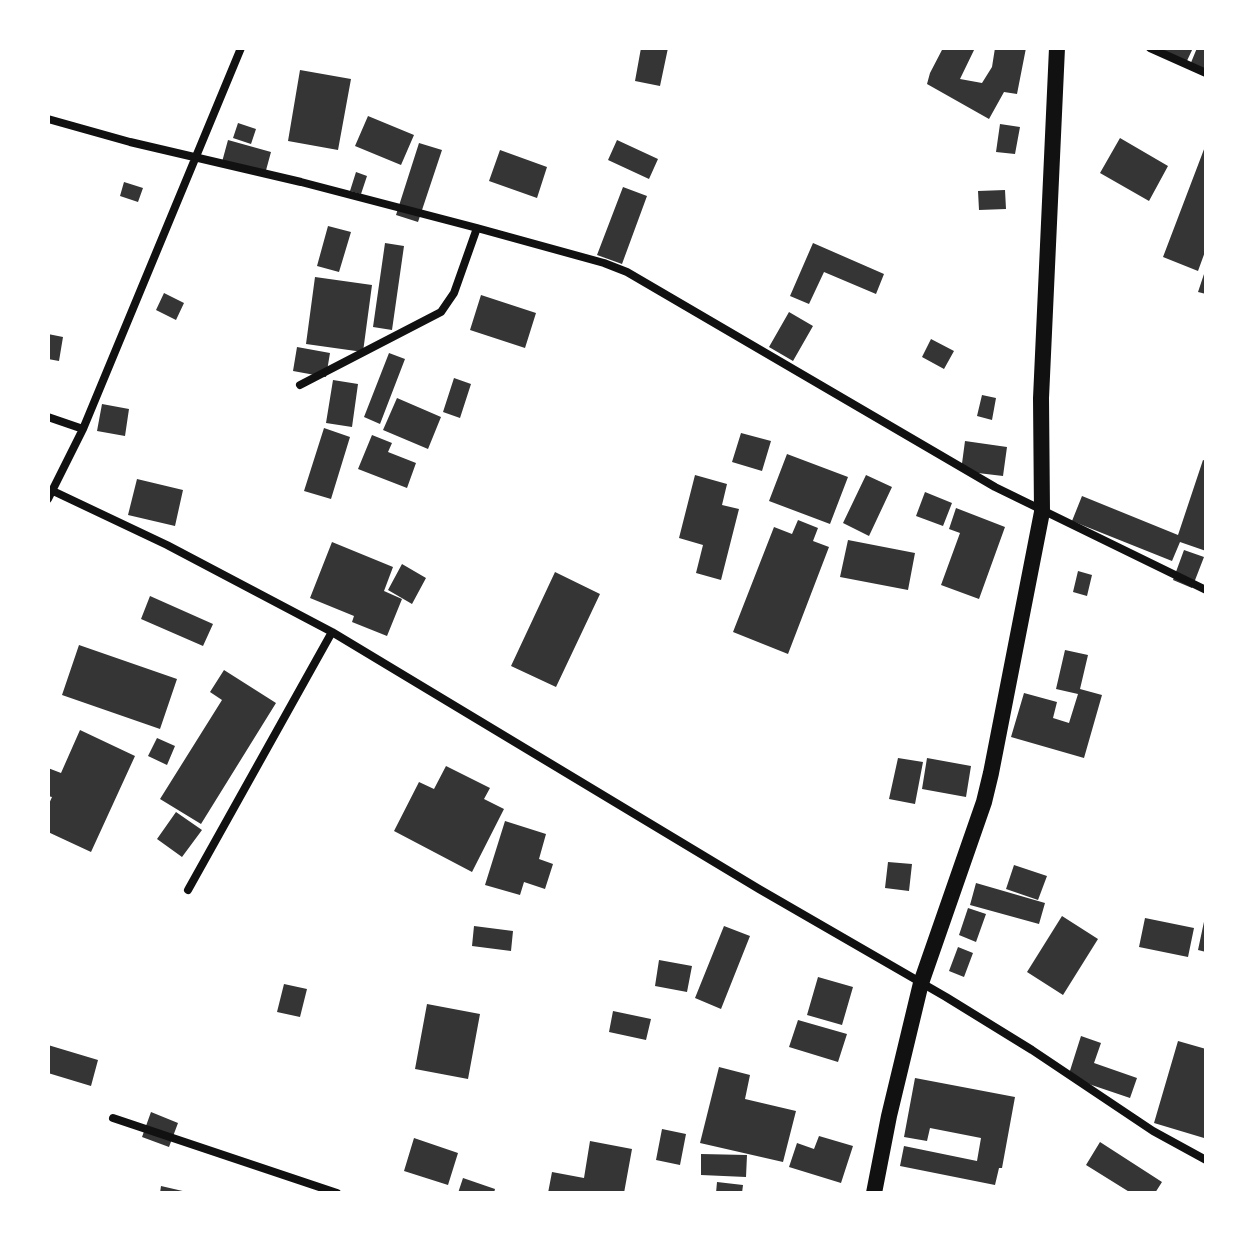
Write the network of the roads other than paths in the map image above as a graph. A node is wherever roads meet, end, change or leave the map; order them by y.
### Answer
1 (241, 48) edge
2 (1057, 48) edge
3 (1150, 48) edge
4 (1206, 73) edge
5 (48, 119) edge
6 (195, 158) junction
7 (477, 228) junction
8 (300, 385) dead end
9 (48, 417) edge
10 (83, 429) junction
11 (50, 495) edge
12 (1042, 512) junction
13 (1206, 590) edge
14 (332, 632) junction
15 (188, 890) dead end
16 (921, 983) junction
17 (113, 1118) dead end
18 (1206, 1160) edge
19 (337, 1193) edge
20 (874, 1193) edge

1 - 6 street
2 - 12 main road
3 - 4 street
5 - 6 street
6 - 7 street
6 - 10 street
7 - 8 street
7 - 12 street
9 - 10 street
10 - 11 street
11 - 14 street
12 - 13 street
12 - 16 main road
14 - 15 street
14 - 16 street
16 - 18 street
16 - 20 main road
17 - 19 street

